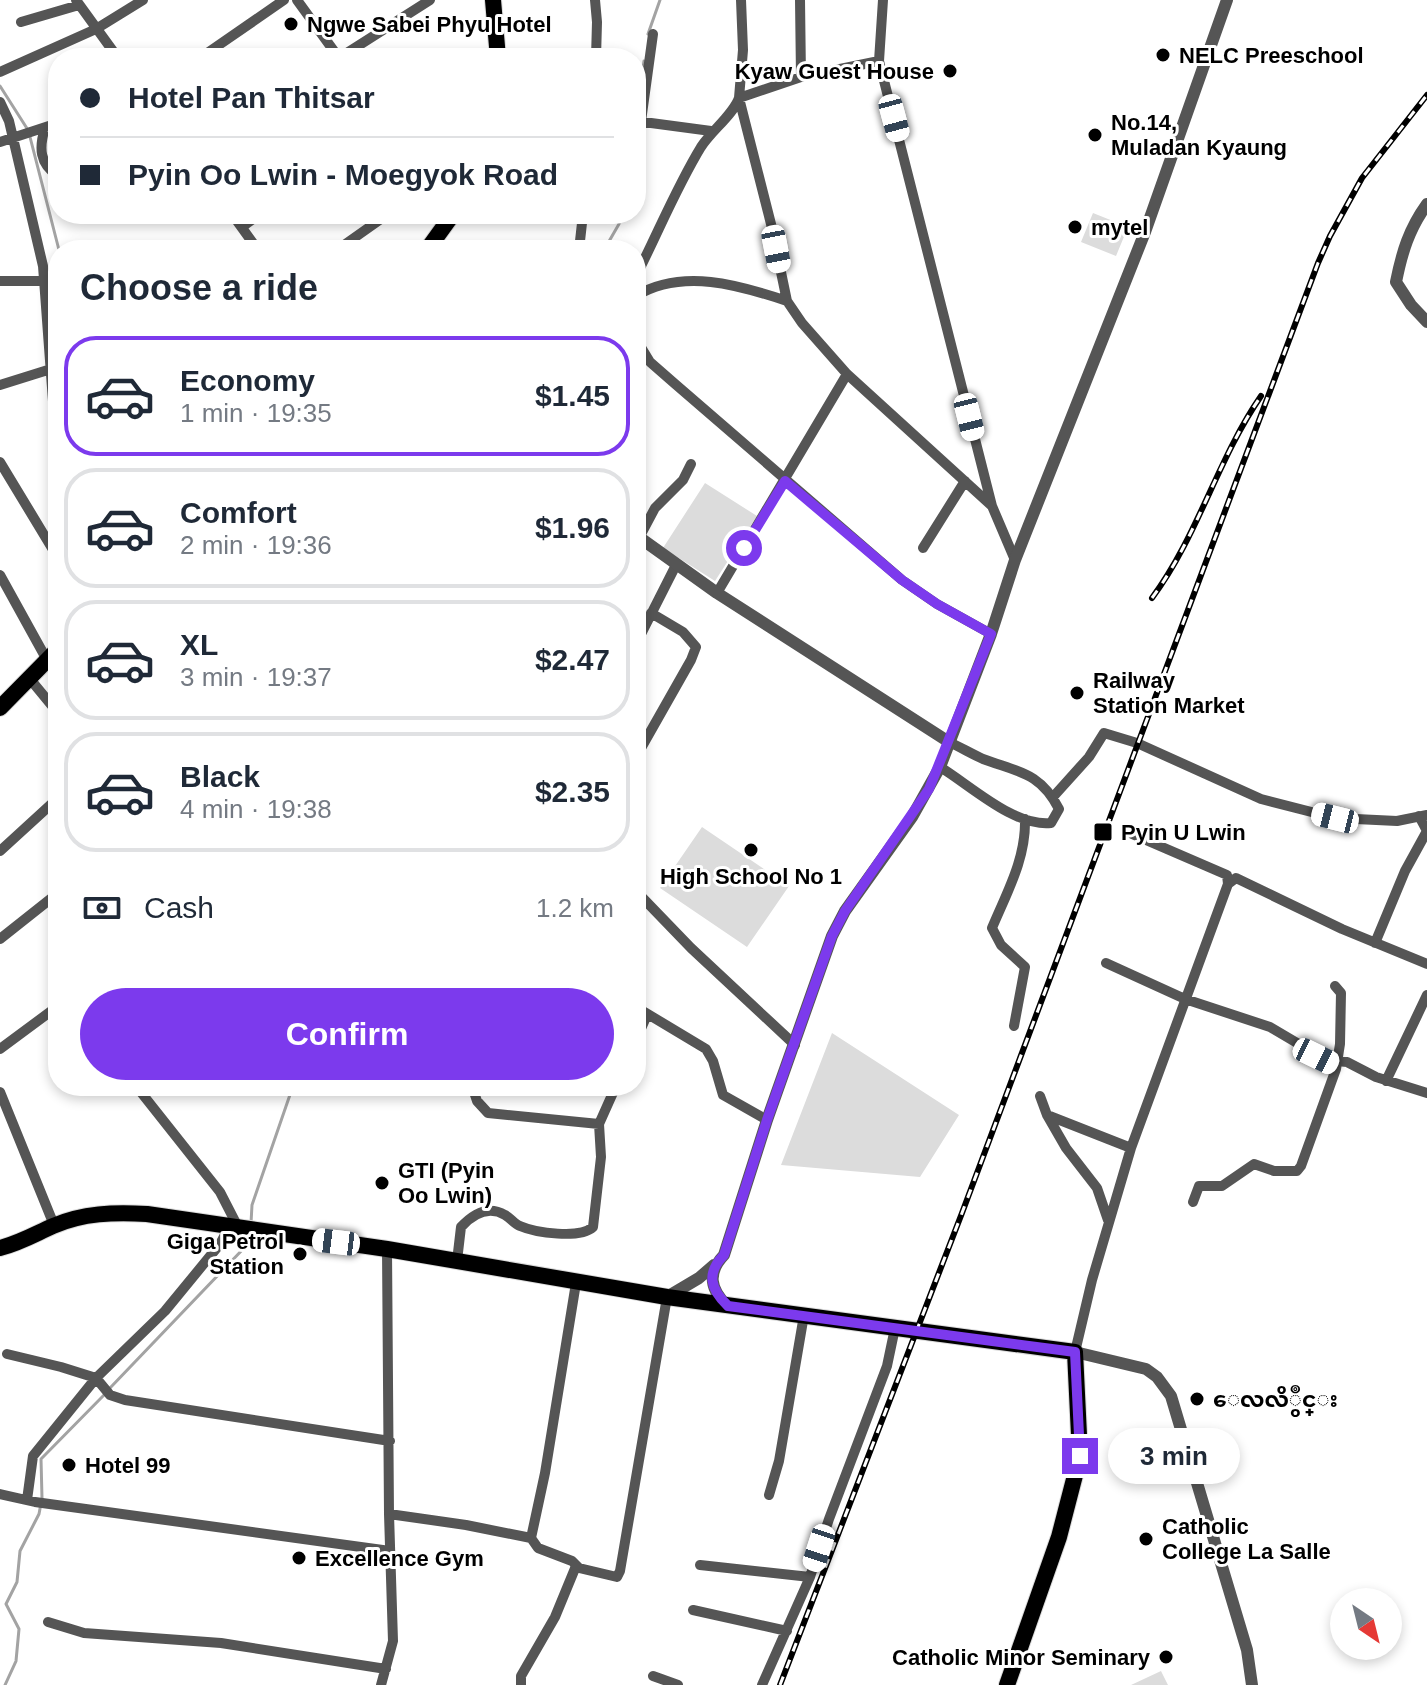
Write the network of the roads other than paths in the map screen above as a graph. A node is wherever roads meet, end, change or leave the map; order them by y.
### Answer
1 (143, 0) edge
2 (284, 0) edge
3 (297, 0) edge
4 (430, 0) edge
5 (493, 0) edge
6 (595, 0) edge
7 (741, 0) edge
8 (800, 0) edge
9 (883, 0) edge
10 (1227, 0) edge
11 (77, 2) edge
12 (21, 22) dead end
13 (96, 29) junction
14 (653, 34) dead end
15 (54, 48) edge
16 (110, 48) edge
17 (214, 48) edge
18 (332, 48) edge
19 (355, 48) edge
20 (496, 48) edge
21 (596, 48) edge
22 (48, 50) edge
23 (879, 61) junction
24 (0, 72) edge
25 (646, 75) edge
26 (801, 77) junction
27 (739, 98) junction
28 (0, 102) edge
29 (646, 123) edge
30 (48, 127) edge
31 (41, 129) junction
32 (711, 131) junction
33 (16, 137) junction
34 (0, 142) edge
35 (48, 167) edge
36 (1427, 204) edge
37 (240, 224) edge
38 (246, 224) edge
39 (374, 224) edge
40 (242, 227) junction
41 (251, 240) edge
42 (351, 240) edge
43 (646, 255) edge
44 (0, 281) edge
45 (45, 281) junction
46 (646, 290) edge
47 (787, 301) junction
48 (1427, 322) edge
49 (48, 325) edge
50 (646, 355) edge
51 (48, 370) edge
52 (847, 374) junction
53 (0, 385) edge
54 (0, 462) edge
55 (691, 464) dead end
56 (785, 481) junction
57 (965, 481) junction
58 (992, 506) junction
59 (646, 523) edge
60 (48, 541) edge
61 (646, 542) edge
62 (923, 548) dead end
63 (1015, 560) junction
64 (676, 565) junction
65 (0, 575) edge
66 (717, 593) junction
67 (651, 613) junction
68 (646, 623) edge
69 (991, 634) junction
70 (48, 647) edge
71 (48, 659) edge
72 (30, 679) junction
73 (48, 701) edge
74 (0, 708) edge
75 (646, 739) edge
76 (949, 742) junction
77 (940, 767) junction
78 (1053, 797) junction
79 (48, 807) edge
80 (1423, 816) edge
81 (1025, 819) junction
82 (1132, 834) dead end
83 (0, 851) edge
84 (1228, 884) junction
85 (48, 901) edge
86 (646, 901) edge
87 (0, 939) edge
88 (1375, 943) junction
89 (1106, 963) dead end
90 (1427, 964) edge
91 (1335, 986) dead end
92 (1427, 995) edge
93 (1185, 999) junction
94 (48, 1013) edge
95 (647, 1015) edge
96 (1014, 1026) dead end
97 (795, 1045) junction
98 (0, 1049) edge
99 (1337, 1061) junction
100 (1386, 1081) junction
101 (0, 1092) edge
102 (1427, 1093) edge
103 (144, 1096) edge
104 (475, 1096) edge
105 (612, 1096) edge
106 (1040, 1096) dead end
107 (1047, 1115) junction
108 (767, 1120) junction
109 (599, 1124) junction
110 (1131, 1148) junction
111 (1193, 1202) dead end
112 (1108, 1222) junction
113 (54, 1225) junction
114 (241, 1228) junction
115 (0, 1248) edge
116 (387, 1249) junction
117 (457, 1261) junction
118 (714, 1265) junction
119 (576, 1283) junction
120 (667, 1297) junction
121 (728, 1306) junction
122 (804, 1315) junction
123 (895, 1328) junction
124 (1075, 1352) junction
125 (7, 1354) dead end
126 (103, 1387) junction
127 (390, 1441) junction
128 (0, 1494) edge
129 (769, 1495) dead end
130 (31, 1501) junction
131 (389, 1514) junction
132 (531, 1538) junction
133 (390, 1551) junction
134 (700, 1565) dead end
135 (576, 1566) junction
136 (810, 1577) junction
137 (693, 1610) dead end
138 (48, 1622) dead end
139 (787, 1631) junction
140 (386, 1669) junction
141 (653, 1676) dead end
142 (381, 1685) edge
143 (521, 1685) edge
144 (678, 1685) edge
145 (762, 1685) edge
146 (1007, 1685) edge
147 (1252, 1685) edge

1 - 13 street
2 - 17 street
3 - 18 street
4 - 19 street
5 - 20 main road
6 - 21 street
7 - 27 street
8 - 26 street
9 - 23 street
10 - 63 street
11 - 12 street
11 - 13 street
13 - 15 street
13 - 16 street
14 - 25 street
22 - 24 street
23 - 26 street
23 - 58 street
26 - 27 street
27 - 32 street
27 - 47 street
28 - 33 street
29 - 32 street
30 - 31 street
31 - 33 street
31 - 35 street
32 - 43 street
33 - 34 street
33 - 45 street
36 - 48 street
37 - 40 street
38 - 40 street
39 - 42 street
40 - 41 street
44 - 45 street
45 - 49 street
46 - 47 street
47 - 52 street
50 - 56 street
51 - 53 street
52 - 56 street
52 - 57 street
54 - 60 street
55 - 59 street
56 - 66 street
56 - 69 street
57 - 58 street
57 - 62 street
58 - 63 street
61 - 64 street
63 - 69 street
64 - 66 street
64 - 67 street
65 - 70 street
66 - 76 street
67 - 68 street
67 - 75 street
69 - 76 street
71 - 72 main road
72 - 73 street
72 - 74 main road
76 - 77 street
76 - 78 street
77 - 81 street
77 - 97 street
78 - 80 street
78 - 81 street
79 - 83 street
80 - 88 street
81 - 96 street
82 - 84 street
84 - 88 street
84 - 93 street
85 - 87 street
86 - 97 street
88 - 90 street
89 - 93 street
91 - 99 street
92 - 100 street
93 - 99 street
93 - 110 street
94 - 98 street
95 - 108 street
97 - 108 street
99 - 100 street
99 - 111 street
100 - 102 street
101 - 113 street
103 - 114 street
104 - 109 street
105 - 109 street
106 - 107 street
107 - 110 street
107 - 112 street
108 - 118 street
109 - 117 street
110 - 112 street
112 - 124 street
113 - 114 main road
113 - 115 main road
114 - 116 main road
114 - 126 street
116 - 117 main road
116 - 127 street
117 - 119 main road
118 - 120 street
118 - 121 street
119 - 120 main road
119 - 132 street
120 - 121 main road
120 - 135 street
121 - 122 main road
122 - 123 main road
122 - 129 street
123 - 124 main road
123 - 136 street
124 - 146 main road
124 - 147 street
125 - 126 street
126 - 127 street
126 - 130 street
127 - 131 street
128 - 130 street
130 - 133 street
131 - 132 street
131 - 133 street
132 - 135 street
133 - 140 street
134 - 136 street
135 - 143 street
136 - 139 street
137 - 139 street
138 - 140 street
139 - 145 street
140 - 142 street
141 - 144 street

